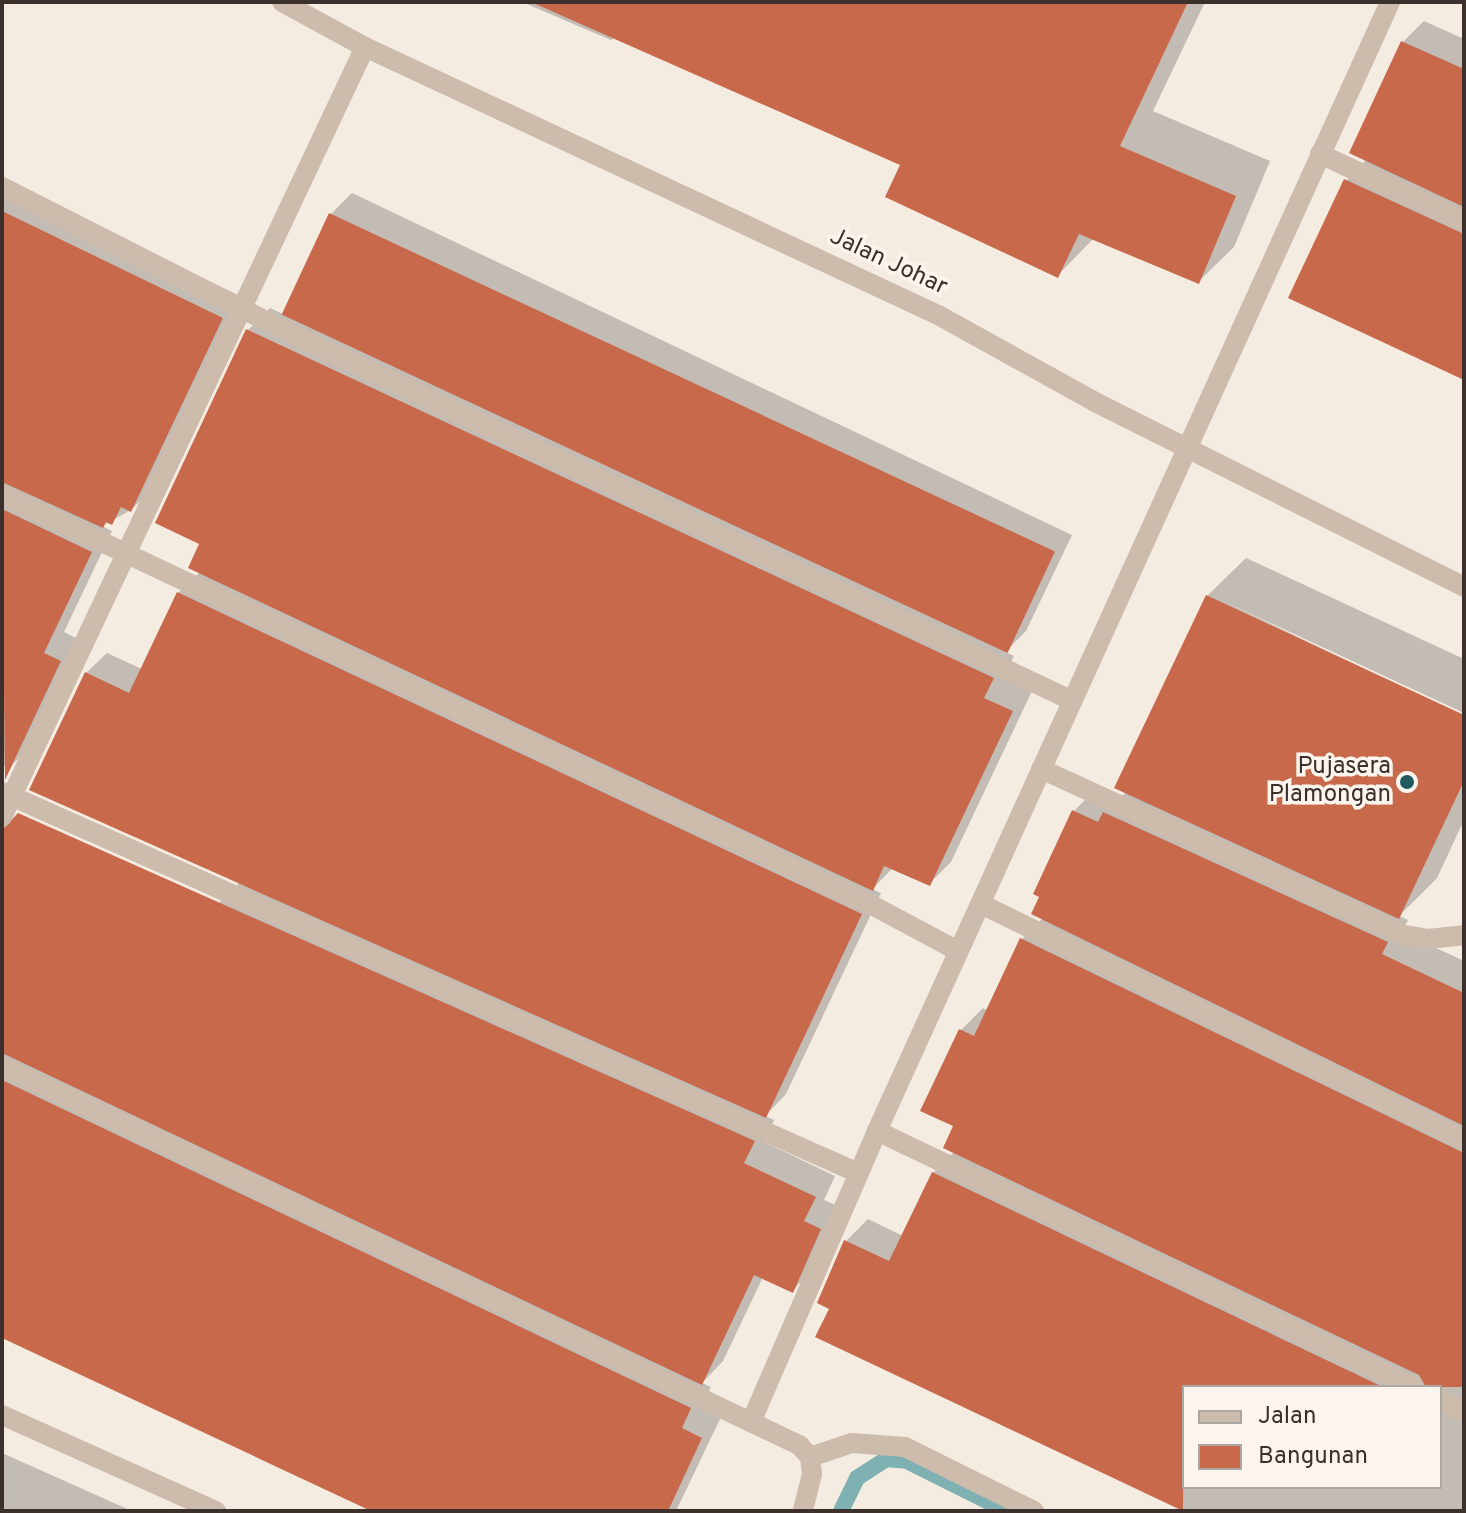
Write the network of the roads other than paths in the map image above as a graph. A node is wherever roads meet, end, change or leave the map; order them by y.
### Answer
1 (282, 2) edge
2 (1390, 2) edge
3 (365, 47) junction
4 (1320, 154) junction
5 (2, 187) edge
6 (1464, 221) edge
7 (244, 309) junction
8 (1189, 450) junction
9 (2, 495) edge
10 (124, 554) junction
11 (1464, 587) edge
12 (1071, 700) junction
13 (1041, 769) junction
14 (7, 794) edge
15 (2, 817) edge
16 (983, 905) junction
17 (1464, 935) edge
18 (958, 951) junction
19 (2, 1066) edge
20 (877, 1131) junction
21 (1464, 1140) edge
22 (858, 1173) junction
23 (1409, 1385) edge
24 (1442, 1401) edge
25 (1464, 1412) edge
26 (2, 1415) edge
27 (752, 1420) junction
28 (810, 1457) junction
29 (216, 1511) edge
30 (803, 1511) edge
31 (1034, 1511) edge

1 - 3 street, Jalan Johar
2 - 4 street
3 - 7 street
3 - 8 street, Jalan Johar
4 - 6 street
4 - 8 street
5 - 7 street
7 - 10 street
7 - 12 street
8 - 11 street, Jalan Johar
8 - 12 street
9 - 10 street
10 - 14 street
10 - 18 street
12 - 13 street
13 - 16 street
13 - 17 street
14 - 15 street
14 - 22 street
16 - 18 street
16 - 21 street
18 - 20 street
19 - 27 street
20 - 22 street
20 - 23 street
22 - 27 street
24 - 25 street
26 - 29 street
27 - 28 street
28 - 30 street
28 - 31 street

